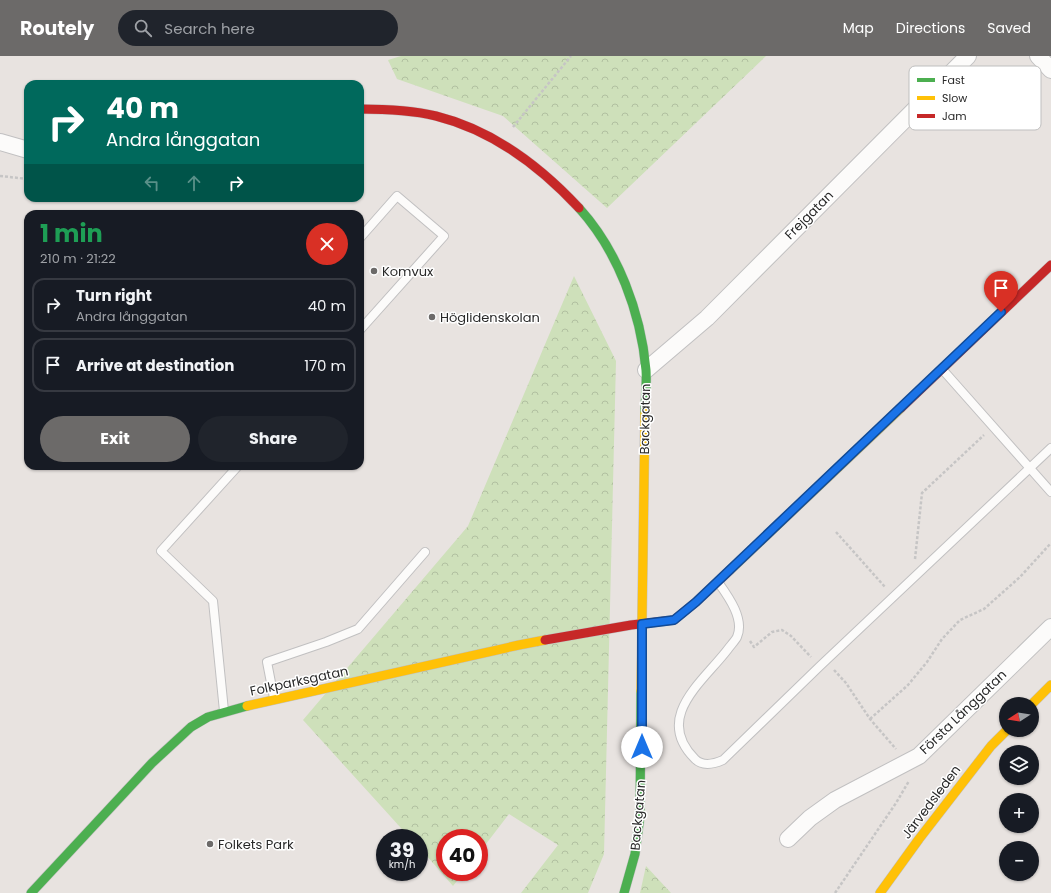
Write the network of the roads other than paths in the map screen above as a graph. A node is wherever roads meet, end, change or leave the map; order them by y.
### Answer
1 (968, 56) edge
2 (1038, 56) edge
3 (958, 66) edge
4 (1051, 70) edge
5 (364, 108) edge
6 (909, 115) edge
7 (0, 142) edge
8 (24, 149) edge
9 (364, 234) edge
10 (1051, 265) edge
11 (364, 326) edge
12 (942, 369) junction
13 (646, 370) junction
14 (1051, 448) edge
15 (1030, 468) junction
16 (234, 470) edge
17 (1051, 492) edge
18 (425, 552) dead end
19 (717, 582) junction
20 (642, 624) junction
21 (1051, 628) edge
22 (1051, 685) edge
23 (1039, 697) edge
24 (274, 699) junction
25 (224, 712) junction
26 (999, 737) edge
27 (788, 839) dead end
28 (31, 893) edge
29 (624, 893) edge
30 (880, 893) edge

1 - 3 street, Frejgatan
2 - 4 street
5 - 13 street, Backgatan
6 - 13 street, Frejgatan
7 - 8 street
9 - 11 lane
10 - 12 street, Folkparksgatan
12 - 15 lane
12 - 19 street, Folkparksgatan
13 - 20 street, Backgatan
14 - 15 lane
15 - 17 lane
15 - 19 lane
16 - 25 lane
18 - 24 lane
19 - 20 street, Folkparksgatan
20 - 24 street, Folkparksgatan
20 - 29 street, Backgatan
21 - 27 street, Första Långgatan
22 - 23 street
24 - 25 street, Folkparksgatan
25 - 28 street, Folkparksgatan
26 - 30 street, Järvedsleden

